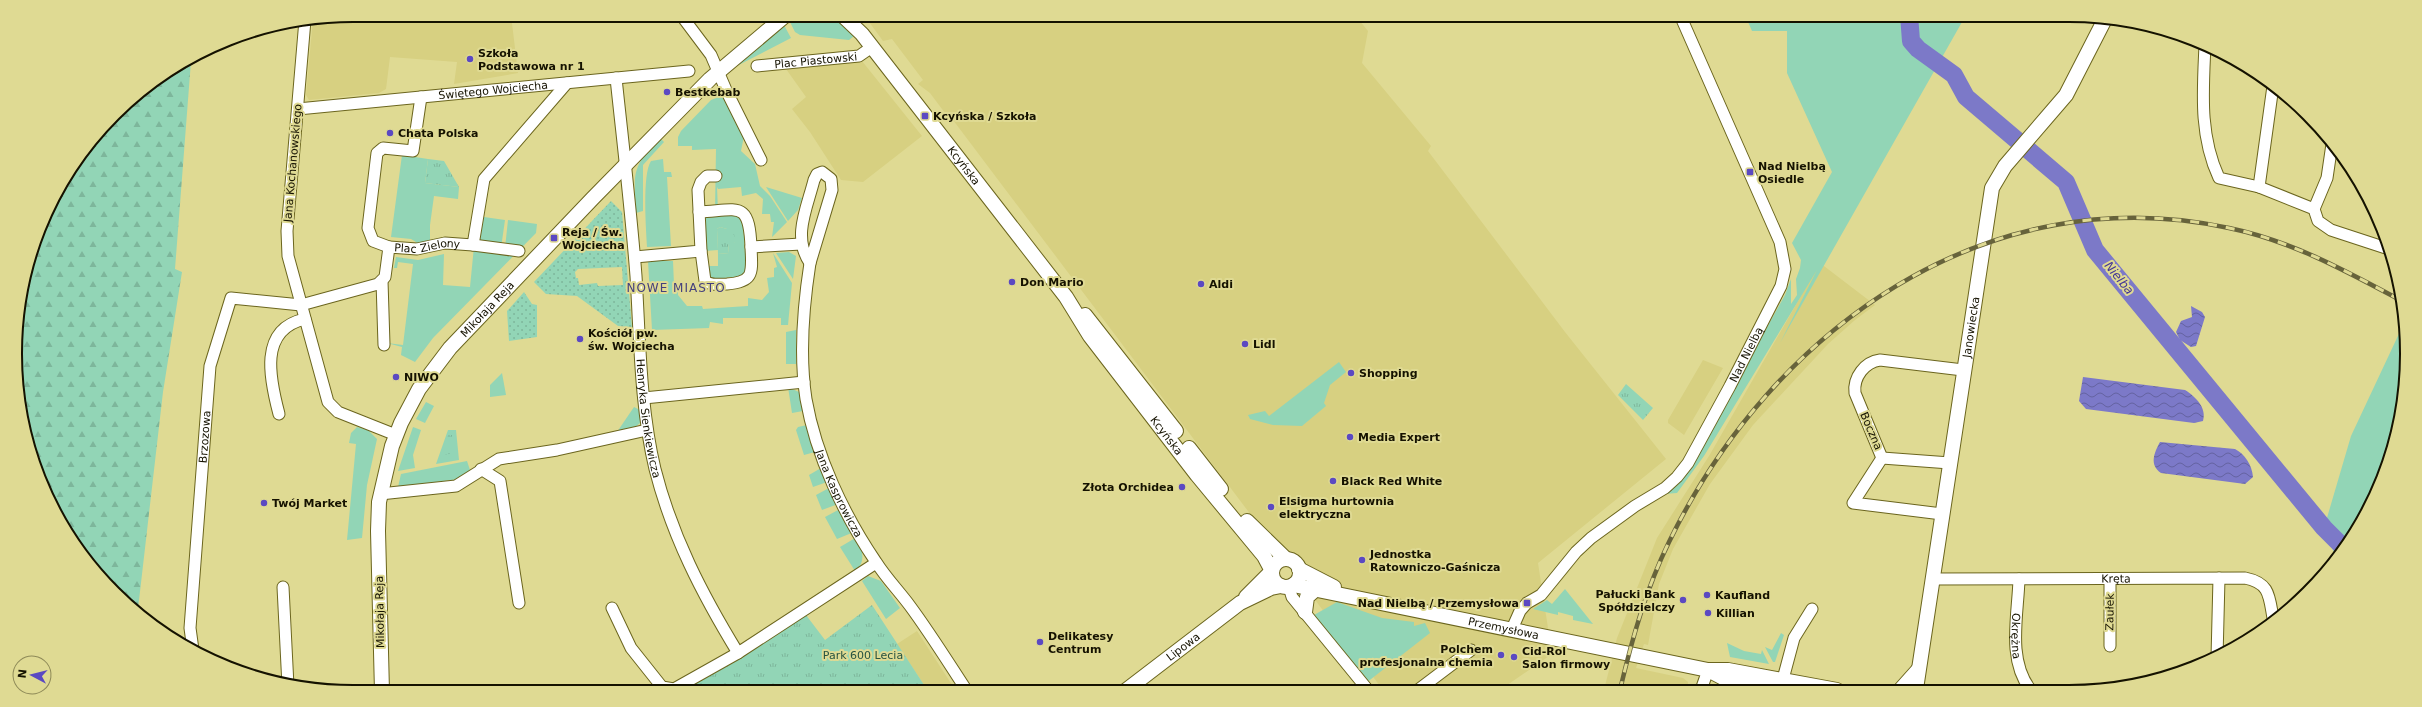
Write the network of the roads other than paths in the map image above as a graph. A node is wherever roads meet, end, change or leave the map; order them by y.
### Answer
1 (686, 22) edge
2 (777, 22) edge
3 (849, 22) edge
4 (858, 22) edge
5 (1683, 22) edge
6 (2101, 24) edge
7 (305, 26) edge
8 (862, 34) junction
9 (872, 47) junction
10 (2205, 51) edge
11 (757, 66) dead end
12 (689, 71) dead end
13 (718, 72) junction
14 (616, 78) junction
15 (567, 83) junction
16 (2272, 93) edge
17 (421, 97) junction
18 (298, 109) junction
19 (2331, 152) edge
20 (761, 160) dead end
21 (626, 165) junction
22 (716, 176) dead end
23 (2259, 187) junction
24 (2314, 209) junction
25 (699, 212) junction
26 (801, 244) junction
27 (472, 245) junction
28 (388, 247) junction
29 (751, 247) junction
30 (2382, 248) edge
31 (519, 250) dead end
32 (701, 251) junction
33 (634, 256) junction
34 (810, 263) junction
35 (382, 281) junction
36 (1066, 297) junction
37 (301, 304) junction
38 (305, 319) junction
39 (384, 345) dead end
40 (1964, 370) junction
41 (804, 382) junction
42 (644, 398) junction
43 (279, 414) dead end
44 (647, 430) junction
45 (396, 435) junction
46 (1882, 458) junction
47 (1950, 463) junction
48 (481, 469) junction
49 (380, 494) junction
50 (1942, 514) junction
51 (1286, 559) junction
52 (876, 563) junction
53 (1300, 569) junction
54 (1272, 571) junction
55 (2219, 578) junction
56 (1932, 579) junction
57 (2019, 579) junction
58 (2110, 579) junction
59 (1288, 586) junction
60 (283, 587) dead end
61 (1316, 589) junction
62 (1349, 595) junction
63 (519, 603) dead end
64 (1240, 604) junction
65 (612, 608) dead end
66 (1812, 610) dead end
67 (1305, 612) junction
68 (2272, 614) edge
69 (1512, 629) junction
70 (192, 643) edge
71 (2110, 646) dead end
72 (1471, 650) dead end
73 (2217, 650) edge
74 (738, 653) junction
75 (1919, 669) junction
76 (1708, 670) junction
77 (288, 679) edge
78 (1783, 684) edge
79 (382, 685) edge
80 (660, 685) edge
81 (681, 685) edge
82 (963, 685) edge
83 (1133, 685) edge
84 (1364, 685) edge
85 (1425, 685) edge
86 (1703, 685) edge
87 (1905, 685) edge
88 (1917, 685) edge
89 (2028, 685) edge

1 - 13 street
2 - 13 street, Mikołaja Reja
3 - 8 street, Kcyńska
4 - 8 street, Kcyńska
5 - 69 street, Nad Nielbą
6 - 40 street, Janowiecka
7 - 18 street, Jana Kochanowskiego
8 - 9 street, Kcyńska
9 - 11 street, Plac Piastowski
9 - 36 street, Kcyńska
10 - 23 street
12 - 14 street, Świętego Wojciecha
13 - 20 street
13 - 21 street, Mikołaja Reja
14 - 15 street, Świętego Wojciecha
14 - 21 street, Henryka Sienkiewicza
15 - 17 street, Świętego Wojciecha
15 - 27 street, Plac Zielony
16 - 23 street
17 - 18 street, Świętego Wojciecha
17 - 28 street
18 - 37 street, Jana Kochanowskiego
19 - 24 street
21 - 33 street, Henryka Sienkiewicza
21 - 45 street, Mikołaja Reja
22 - 25 street
23 - 24 street
24 - 30 street
25 - 29 street
25 - 32 street
26 - 29 street
26 - 34 street, Jana Kasprowicza
26 - 34 street, Jana Kasprowicza
27 - 28 street, Plac Zielony
27 - 31 street
28 - 35 street, Plac Zielony
29 - 32 street
32 - 33 street
33 - 42 street, Henryka Sienkiewicza
34 - 41 street, Jana Kasprowicza
35 - 37 street
35 - 39 street, Plac Zielony
36 - 51 street, Kcyńska
36 - 54 street, Kcyńska
37 - 38 street
37 - 70 street, Brzozowa
38 - 43 street
38 - 45 street
40 - 46 street, Boczna
40 - 47 street, Janowiecka
41 - 42 street
41 - 52 street, Jana Kasprowicza
42 - 44 street, Henryka Sienkiewicza
44 - 48 street
44 - 74 street, Henryka Sienkiewicza
45 - 49 street, Mikołaja Reja
46 - 47 street
46 - 50 street, Boczna
47 - 50 street, Janowiecka
48 - 49 street
48 - 63 street
49 - 79 street, Mikołaja Reja
50 - 56 street, Janowiecka
51 - 53 street
51 - 54 street
52 - 74 street
52 - 82 street, Jana Kasprowicza
53 - 59 street
53 - 62 street, Przemysłowa
54 - 59 street
54 - 64 street, Lipowa
55 - 58 street, Kręta
55 - 68 street, Kręta
55 - 73 street
56 - 57 street, Kręta
56 - 75 street, Janowiecka
57 - 58 street, Kręta
57 - 89 street, Okrężna
58 - 71 street, Zaułek
59 - 61 street, Przemysłowa
59 - 64 street, Lipowa
59 - 67 street
60 - 77 street
61 - 62 street, Przemysłowa
61 - 67 street
62 - 69 street, Przemysłowa
64 - 83 street, Lipowa
65 - 80 street
66 - 78 street
67 - 84 street
69 - 76 street, Przemysłowa
72 - 85 street
74 - 81 street
75 - 87 street
75 - 88 street, Janowiecka
76 - 78 street, Przemysłowa
76 - 86 street

